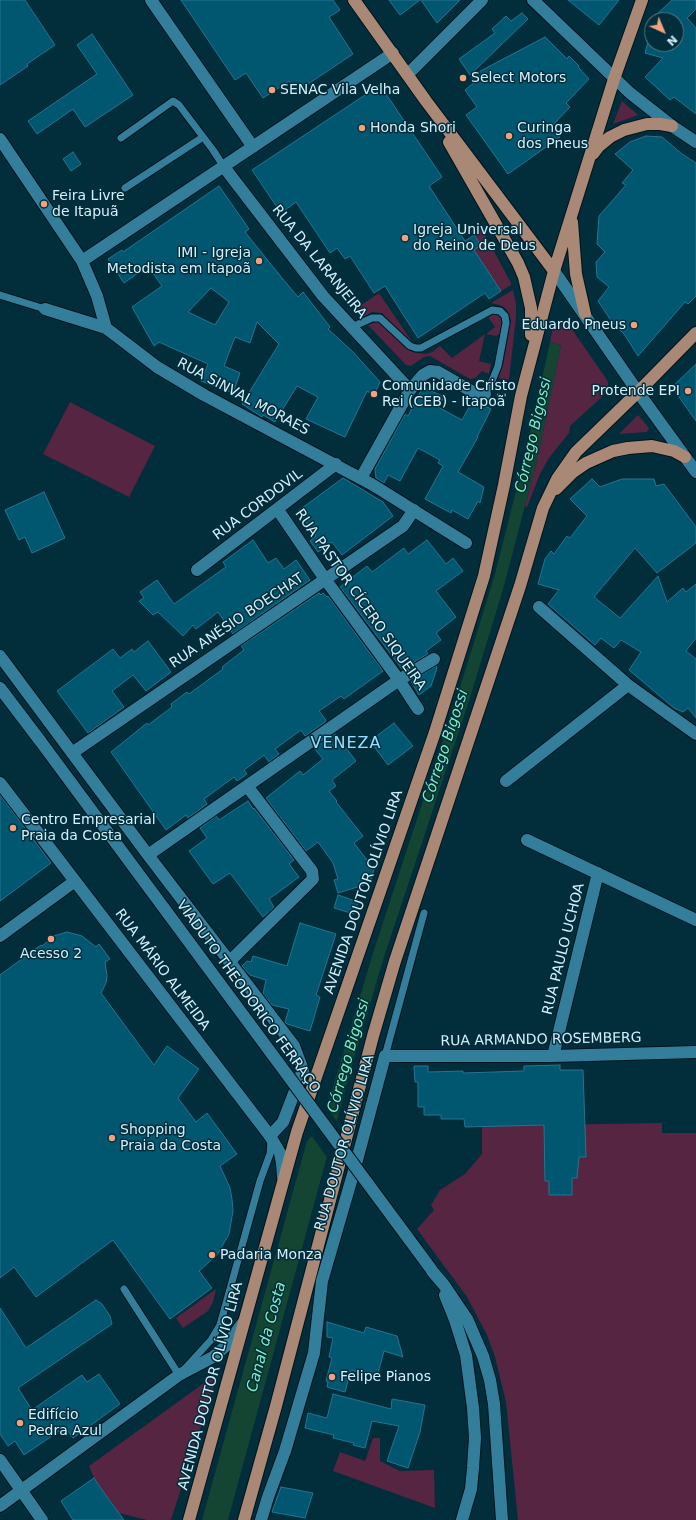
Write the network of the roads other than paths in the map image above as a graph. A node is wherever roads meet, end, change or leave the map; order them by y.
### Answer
1 (151, 0) edge
2 (354, 0) edge
3 (482, 0) edge
4 (533, 0) edge
5 (642, 0) edge
6 (393, 53) junction
7 (408, 74) junction
8 (614, 79) junction
9 (426, 101) junction
10 (672, 126) junction
11 (203, 137) junction
12 (121, 138) dead end
13 (0, 139) edge
14 (696, 142) edge
15 (253, 147) junction
16 (589, 158) junction
17 (224, 167) junction
18 (125, 188) dead end
19 (572, 211) junction
20 (82, 261) junction
21 (554, 271) junction
22 (0, 295) edge
23 (45, 309) joint
24 (585, 314) junction
25 (352, 327) junction
26 (106, 328) junction
27 (696, 333) edge
28 (530, 356) junction
29 (410, 390) junction
30 (638, 392) junction
31 (485, 394) joint
32 (685, 457) junction
33 (336, 464) junction
34 (696, 472) edge
35 (361, 478) junction
36 (543, 508) junction
37 (278, 510) junction
38 (414, 510) junction
39 (466, 543) dead end
40 (197, 570) dead end
41 (326, 579) junction
42 (539, 607) dead end
43 (0, 656) edge
44 (434, 659) dead end
45 (399, 680) junction
46 (628, 685) junction
47 (0, 688) edge
48 (418, 709) dead end
49 (696, 734) edge
50 (72, 753) junction
51 (506, 782) dead end
52 (0, 783) edge
53 (247, 786) junction
54 (527, 840) dead end
55 (148, 855) junction
56 (598, 873) junction
57 (75, 881) junction
58 (424, 913) dead end
59 (696, 920) edge
60 (0, 936) edge
61 (228, 962) junction
62 (696, 1052) edge
63 (386, 1056) junction
64 (553, 1056) junction
65 (270, 1136) junction
66 (282, 1183) junction
67 (432, 1270) junction
68 (124, 1289) dead end
69 (245, 1318) junction
70 (179, 1375) junction
71 (0, 1460) edge
72 (22, 1491) junction
73 (0, 1506) edge
74 (42, 1520) edge
75 (189, 1520) edge
76 (244, 1520) edge
77 (262, 1520) edge
78 (462, 1520) edge
79 (502, 1520) edge

1 - 15 street
2 - 6 main road
3 - 7 street
4 - 8 street
5 - 8 main road, AVENIDA DOUTOR OLÍVIO LIRA
6 - 7 main road
6 - 15 street
7 - 9 main road
8 - 10 street
8 - 16 main road, AVENIDA DOUTOR OLÍVIO LIRA
9 - 21 main road
9 - 28 main road
10 - 14 street
10 - 16 main road
11 - 12 lane
11 - 17 lane
11 - 18 lane
13 - 20 street
15 - 17 street
16 - 19 main road, AVENIDA DOUTOR OLÍVIO LIRA
17 - 20 street
17 - 25 street, RUA DA LARANJEIRA
19 - 21 main road, AVENIDA DOUTOR OLÍVIO LIRA
19 - 24 main road
20 - 26 street
21 - 24 street
21 - 28 main road, AVENIDA DOUTOR OLÍVIO LIRA
22 - 23 lane, RUA SINVAL MORAES
23 - 26 street, RUA SINVAL MORAES
24 - 30 street
25 - 29 street, RUA DA LARANJEIRA
25 - 31 lane
26 - 33 street, RUA SINVAL MORAES
27 - 30 main road
28 - 66 main road, AVENIDA DOUTOR OLÍVIO LIRA
29 - 31 street
29 - 35 street
30 - 32 street
30 - 36 main road
32 - 34 street
32 - 36 main road
33 - 35 street, RUA SINVAL MORAES
33 - 37 street, RUA CORDOVIL
35 - 38 street, RUA SINVAL MORAES
36 - 76 main road
37 - 40 street, RUA CORDOVIL
37 - 41 street, RUA PASTOR CÍCERO SIQUEIRA
38 - 39 street, RUA SINVAL MORAES
38 - 41 street, RUA ANÉSIO BOECHAT
41 - 45 street, RUA PASTOR CÍCERO SIQUEIRA
41 - 50 street, RUA ANÉSIO BOECHAT
42 - 46 street
43 - 50 street
44 - 45 street
45 - 48 street, RUA PASTOR CÍCERO SIQUEIRA
45 - 53 street
46 - 49 street
46 - 51 street
47 - 67 street, VIADUTO THEODORICO FERRAÇO, bridge
50 - 55 street
52 - 57 street, RUA MÁRIO ALMEIDA
53 - 55 street
53 - 61 street
54 - 56 street
55 - 61 street
56 - 59 street
56 - 64 street, RUA PAULO UCHOA
57 - 60 street
57 - 65 street, RUA MÁRIO ALMEIDA
58 - 63 lane, RUA DOUTOR OLÍVIO LIRA
61 - 65 street
62 - 64 street, RUA ARMANDO ROSEMBERG
63 - 64 street, RUA ARMANDO ROSEMBERG
63 - 77 street, RUA DOUTOR OLÍVIO LIRA
65 - 66 street, RUA MÁRIO ALMEIDA
65 - 70 lane
66 - 69 main road, AVENIDA DOUTOR OLÍVIO LIRA
67 - 78 street
67 - 79 street
68 - 70 lane
69 - 70 street
69 - 75 main road, AVENIDA DOUTOR OLÍVIO LIRA
70 - 72 street
71 - 72 street
72 - 73 street
72 - 74 street

